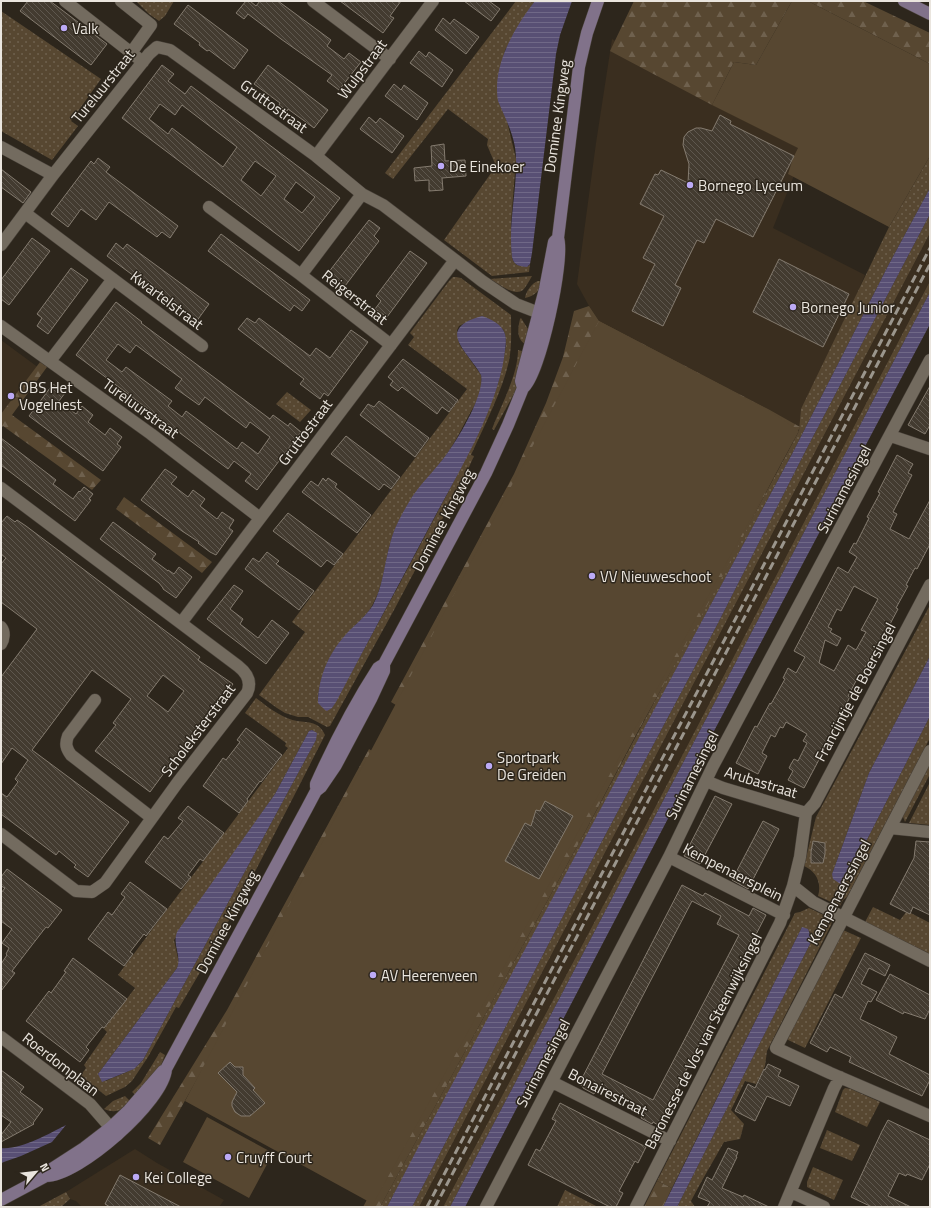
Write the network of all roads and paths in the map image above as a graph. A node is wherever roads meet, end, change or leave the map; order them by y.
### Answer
1 (65, 1) edge
2 (121, 1) edge
3 (313, 1) edge
4 (433, 1) edge
5 (598, 1) edge
6 (904, 1) edge
7 (930, 14) edge
8 (170, 50) joint
9 (131, 53) junction
10 (390, 59) junction
11 (143, 62) junction
12 (1, 147) edge
13 (316, 156) junction
14 (53, 175) junction
15 (362, 194) junction
16 (209, 207) dead end
17 (25, 213) junction
18 (1, 245) edge
19 (455, 260) junction
20 (301, 275) junction
21 (113, 279) junction
22 (544, 315) junction
23 (1, 326) edge
24 (391, 345) junction
25 (202, 346) dead end
26 (930, 360) edge
27 (50, 361) junction
28 (890, 436) junction
29 (930, 449) edge
30 (1, 488) edge
31 (260, 518) junction
32 (930, 585) edge
33 (181, 623) junction
34 (1, 627) edge
35 (1, 644) edge
36 (95, 700) dead end
37 (929, 756) edge
38 (706, 781) junction
39 (806, 812) junction
40 (152, 818) junction
41 (890, 828) junction
42 (930, 832) edge
43 (1, 834) edge
44 (669, 857) junction
45 (793, 886) junction
46 (784, 915) junction
47 (843, 918) junction
48 (930, 961) edge
49 (1, 1038) edge
50 (840, 1077) junction
51 (552, 1082) junction
52 (930, 1116) edge
53 (114, 1131) junction
54 (670, 1141) junction
55 (791, 1192) junction
56 (1, 1200) edge
57 (486, 1207) edge
58 (636, 1207) edge
59 (784, 1207) edge
60 (824, 1207) edge

1 - 9 street
2 - 9 street
3 - 10 street
4 - 10 street, Wulpstraat
5 - 22 main road, Dominee Kingweg
6 - 7 main road
8 - 11 street, Tureluurstraat
8 - 13 street, Gruttostraat
9 - 11 street
10 - 13 street, Wulpstraat
11 - 14 street, Tureluurstraat
12 - 14 street
13 - 15 street, Gruttostraat
14 - 17 street, Tureluurstraat
15 - 19 street, Gruttostraat
15 - 20 street, Reigerstraat
16 - 20 street, Reigerstraat
17 - 18 street, Tureluurstraat
17 - 21 street, Kwartelstraat
19 - 22 street, Gruttostraat
19 - 24 street, Gruttostraat
20 - 24 street, Reigerstraat
21 - 25 street, Kwartelstraat
21 - 27 street, Kwartelstraat
22 - 53 main road, Dominee Kingweg
23 - 27 street, Tureluurstraat
24 - 31 street, Gruttostraat
26 - 28 street, Surinamesingel
27 - 31 street, Tureluurstraat
28 - 29 street
28 - 38 street, Surinamesingel
30 - 33 street, Scholeksterstraat
31 - 33 street, Gruttostraat
32 - 39 street, Francijntje de Boersingel
33 - 40 street, Scholeksterstraat
34 - 35 street
36 - 40 street
37 - 41 street, Kempenaerssingel
38 - 39 street, Arubastraat
38 - 44 street, Surinamesingel
39 - 45 street, Kempenaersplein
40 - 43 street
41 - 42 street
41 - 47 street, Kempenaerssingel
44 - 46 street, Kempenaersplein
44 - 51 street, Surinamesingel
45 - 46 street, Baronesse de Vos van Steenwijksingel
45 - 47 street
46 - 54 street, Baronesse de Vos van Steenwijksingel
47 - 48 street
47 - 50 street, Kempenaerssingel
49 - 53 street, Roerdomplaan
50 - 52 street
50 - 55 street
51 - 54 street, Bonairestraat
51 - 57 street, Surinamesingel
53 - 56 main road, Dominee Kingweg
54 - 58 street, Baronesse de Vos van Steenwijksingel
55 - 59 street
55 - 60 street

